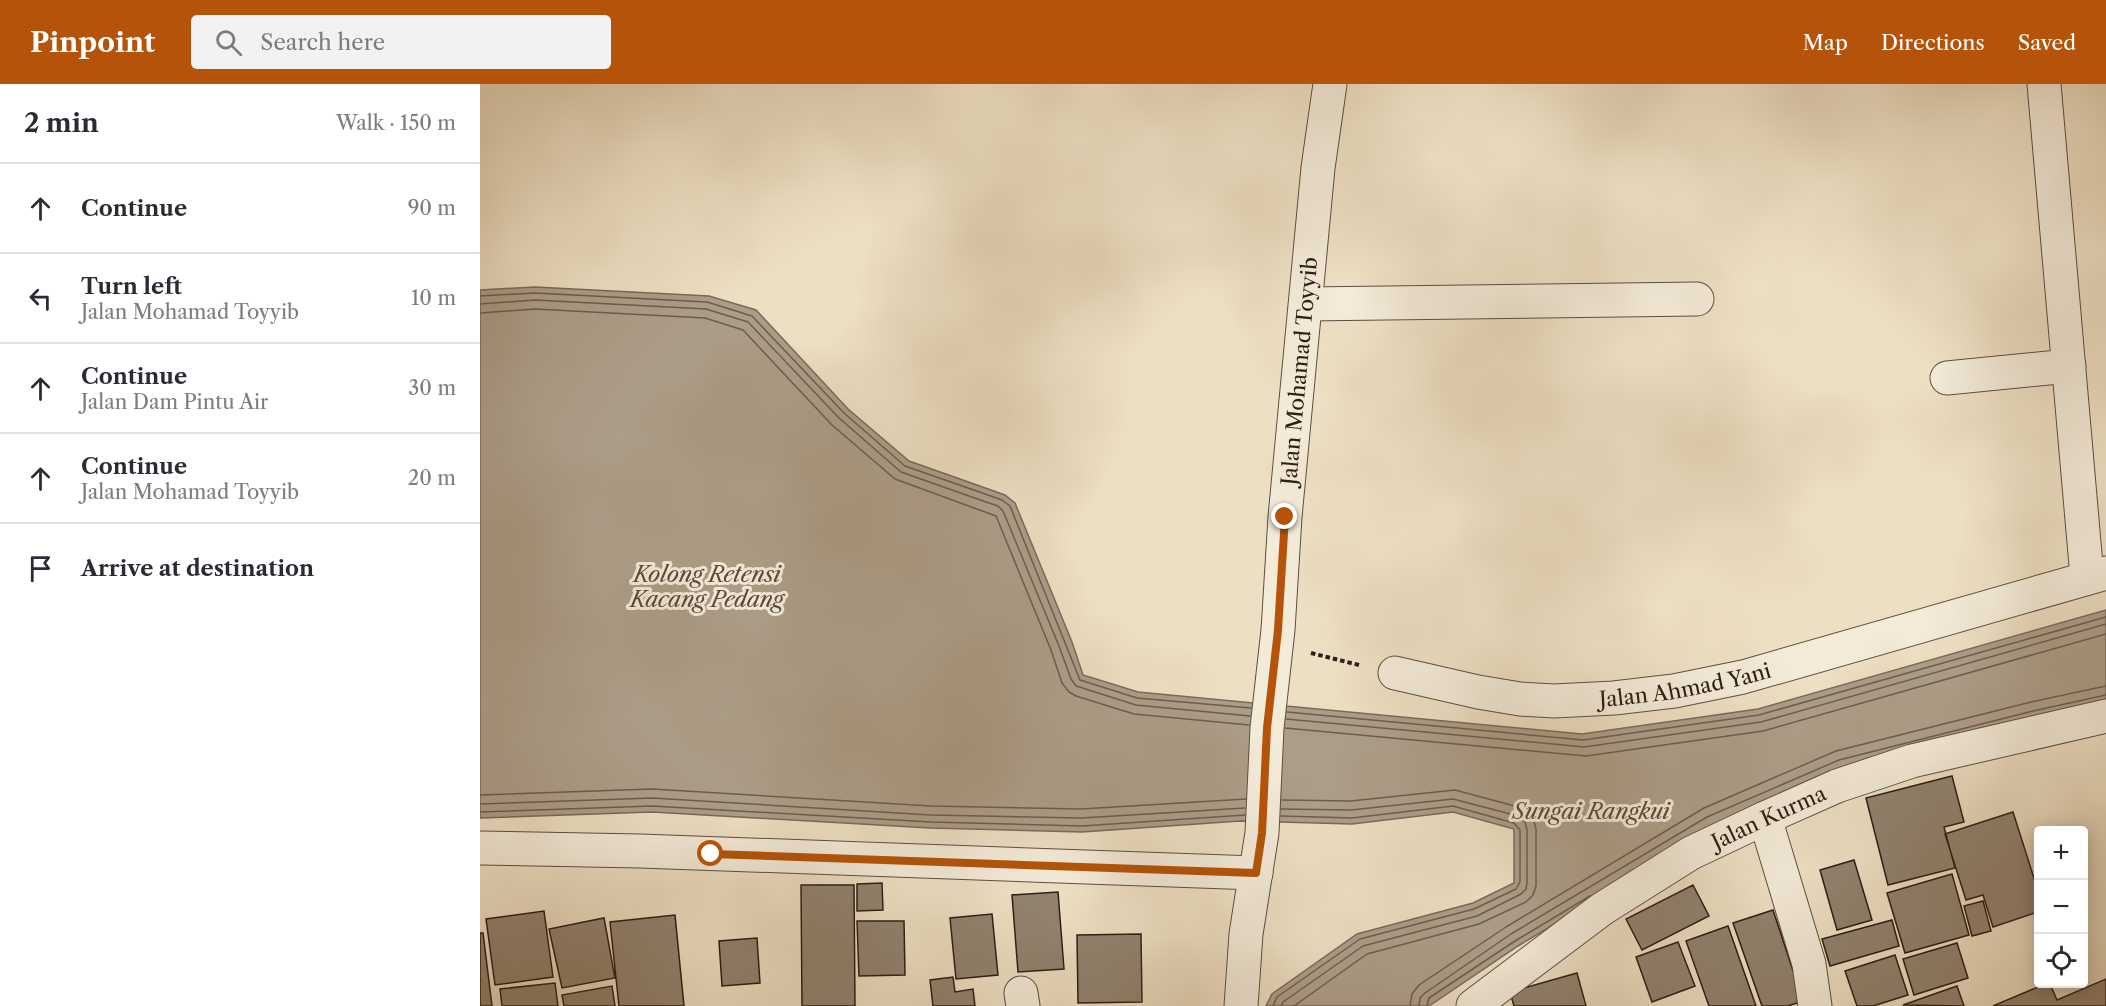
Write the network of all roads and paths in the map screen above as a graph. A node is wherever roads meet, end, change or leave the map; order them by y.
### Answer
1 (1330, 84) edge
2 (2044, 84) edge
3 (1697, 299) dead end
4 (1306, 304) junction
5 (2069, 366) junction
6 (1947, 378) dead end
7 (2096, 575) edge
8 (1275, 652) junction
9 (1395, 673) joint
10 (2106, 716) edge
11 (1765, 818) junction
12 (480, 848) edge
13 (1256, 873) junction
14 (1241, 1006) edge
15 (1473, 1006) edge
16 (1815, 1006) edge

1 - 4 street, Jalan Mohamad Toyyib
2 - 5 street
3 - 4 street
4 - 8 street, Jalan Mohamad Toyyib
5 - 6 street
5 - 7 street
7 - 9 street, Jalan Ahmad Yani
8 - 9 path
8 - 13 street, Jalan Mohamad Toyyib
10 - 11 street, Jalan Kurma
11 - 15 street, Jalan Kurma
11 - 16 street
12 - 13 street
13 - 14 street

